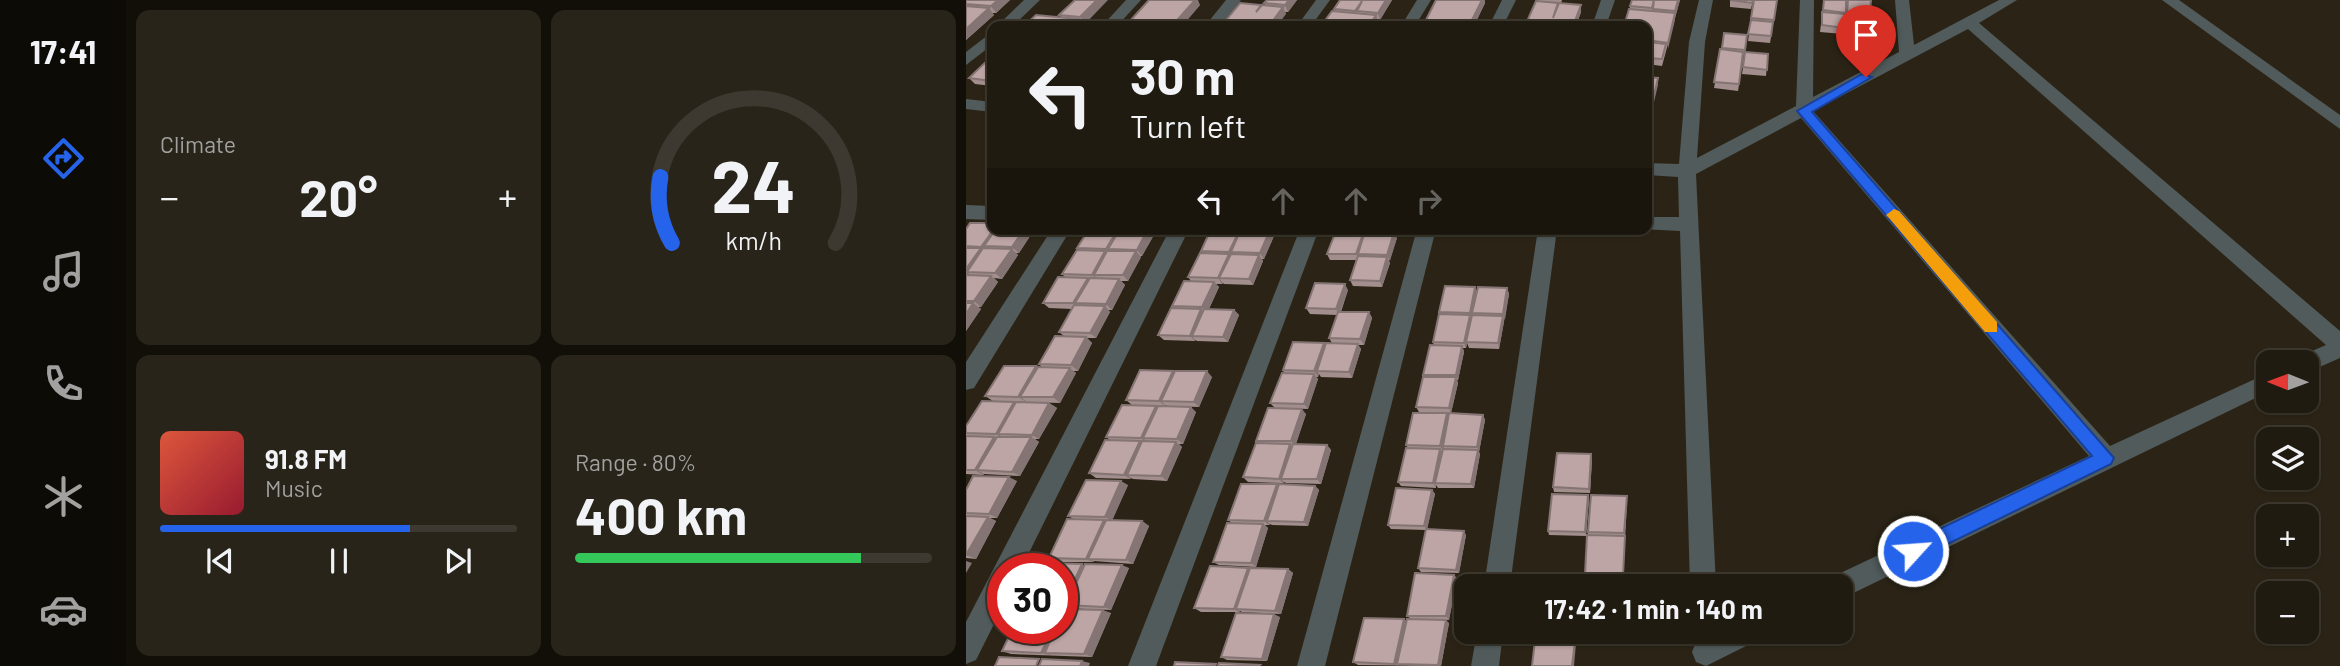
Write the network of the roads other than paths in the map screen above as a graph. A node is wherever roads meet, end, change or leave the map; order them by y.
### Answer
1 (1033, 0) edge
2 (1134, 0) edge
3 (1234, 0) edge
4 (1323, 0) edge
5 (1424, 0) edge
6 (1509, 0) edge
7 (1608, 0) edge
8 (1706, 0) edge
9 (1807, 0) edge
10 (1902, 0) edge
11 (2010, 0) edge
12 (2169, 0) edge
13 (1010, 21) edge
14 (1114, 21) edge
15 (1216, 21) edge
16 (1308, 21) edge
17 (1411, 21) edge
18 (1498, 21) edge
19 (1601, 21) edge
20 (1969, 22) junction
21 (987, 42) edge
22 (1907, 55) junction
23 (966, 61) edge
24 (966, 104) edge
25 (987, 106) edge
26 (1804, 111) junction
27 (2340, 123) edge
28 (1652, 169) edge
29 (1687, 171) junction
30 (966, 212) edge
31 (987, 213) edge
32 (1652, 224) edge
33 (1689, 224) junction
34 (1058, 235) edge
35 (1177, 235) edge
36 (1308, 235) edge
37 (1425, 235) edge
38 (1547, 235) edge
39 (2340, 346) edge
40 (2319, 357) edge
41 (966, 381) edge
42 (2256, 388) edge
43 (2105, 458) junction
44 (1015, 553) edge
45 (1499, 574) edge
46 (1703, 574) edge
47 (1853, 580) edge
48 (987, 609) edge
49 (1488, 644) edge
50 (966, 650) edge
51 (1142, 666) edge
52 (1311, 666) edge
53 (1485, 666) edge

1 - 13 street
2 - 14 street
3 - 15 street
4 - 16 street
5 - 17 street
6 - 18 street
7 - 19 street
8 - 29 street
9 - 26 street
10 - 22 street
11 - 20 street
12 - 27 street
20 - 22 street
20 - 39 street
21 - 23 street
22 - 26 street
24 - 25 street
26 - 29 street
26 - 43 street
28 - 29 street
29 - 33 street
30 - 31 street
32 - 33 street
33 - 46 street
34 - 41 street
35 - 44 street
36 - 51 street
37 - 52 street
38 - 45 street
39 - 40 street
42 - 43 street
43 - 47 street
48 - 50 street
49 - 53 street

